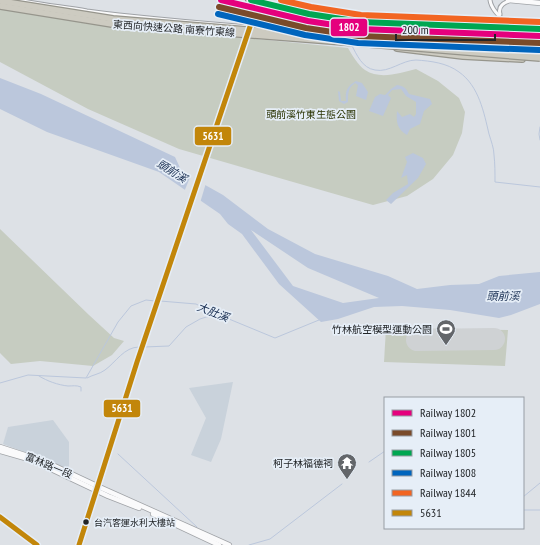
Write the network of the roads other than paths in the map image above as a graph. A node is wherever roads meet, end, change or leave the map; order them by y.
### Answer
1 (18, 0) edge
2 (249, 0) edge
3 (260, 0) edge
4 (490, 0) edge
5 (509, 0) edge
6 (0, 1) edge
7 (540, 3) edge
8 (0, 6) edge
9 (500, 16) junction
10 (540, 41) edge
11 (319, 46) dead end
12 (540, 53) edge
13 (540, 59) edge
14 (0, 447) edge
15 (0, 451) edge
16 (96, 488) junction
17 (0, 517) edge
18 (225, 544) edge
19 (37, 545) edge
20 (79, 545) edge
21 (219, 545) edge

1 - 11 street
2 - 13 highway, bridge
3 - 12 highway, bridge
3 - 16 main road, bridge
4 - 9 street
5 - 7 main road
5 - 9 street
6 - 12 highway, 東西向快速公路 南寮竹東線, bridge
8 - 13 highway, 東西向快速公路 南寮竹東線, bridge
9 - 10 street
14 - 16 main road, 富林路一段
15 - 16 main road, 富林路一段
16 - 18 main road
16 - 20 main road
16 - 21 main road
17 - 19 main road

